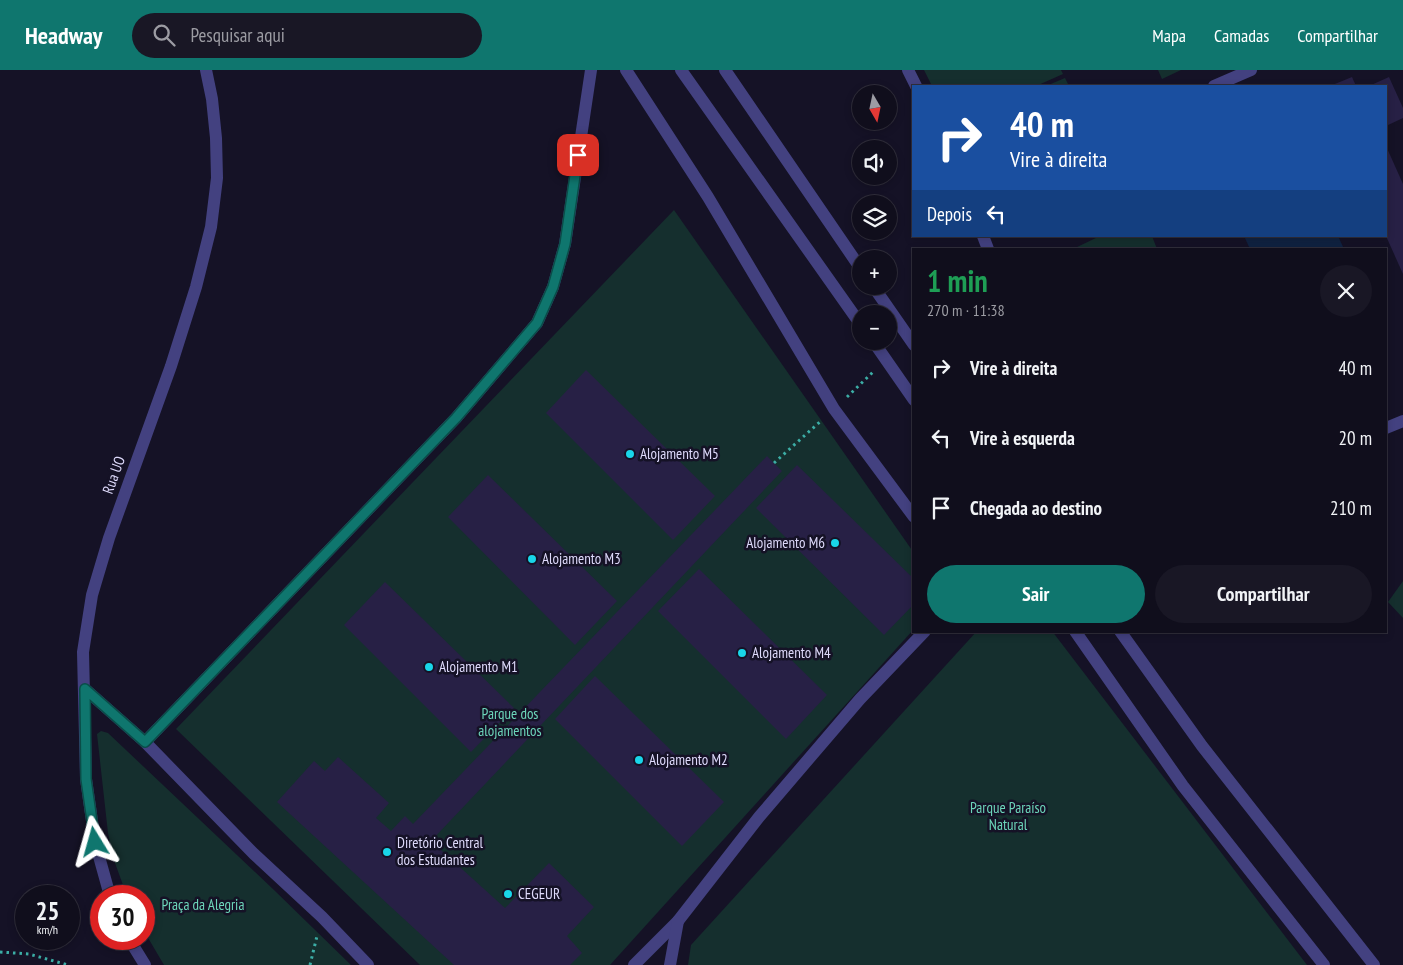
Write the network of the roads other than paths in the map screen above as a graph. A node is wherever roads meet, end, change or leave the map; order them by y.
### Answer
1 (206, 70) edge
2 (590, 70) edge
3 (626, 70) edge
4 (681, 70) edge
5 (724, 70) edge
6 (908, 70) edge
7 (1251, 70) edge
8 (916, 85) edge
9 (1216, 85) edge
10 (852, 256) edge
11 (879, 295) edge
12 (852, 312) edge
13 (912, 342) edge
14 (879, 350) edge
15 (912, 397) edge
16 (1403, 421) edge
17 (1387, 428) edge
18 (912, 514) edge
19 (923, 633) edge
20 (1076, 633) edge
21 (1121, 633) edge
22 (85, 689) junction
23 (145, 742) junction
24 (107, 885) edge
25 (678, 921) junction
26 (135, 950) edge
27 (143, 964) edge
28 (368, 965) edge
29 (634, 965) edge
30 (670, 965) edge
31 (1324, 965) edge
32 (1374, 965) edge

1 - 22 street, Rua UO
2 - 23 street
3 - 18 street
4 - 12 street
5 - 10 street
6 - 8 street
7 - 9 street
11 - 13 street
14 - 15 street
16 - 17 street
19 - 25 street
20 - 31 street
21 - 32 street
22 - 23 street
22 - 24 street, Rua UO
23 - 28 street
25 - 29 street
25 - 30 street
26 - 27 street

